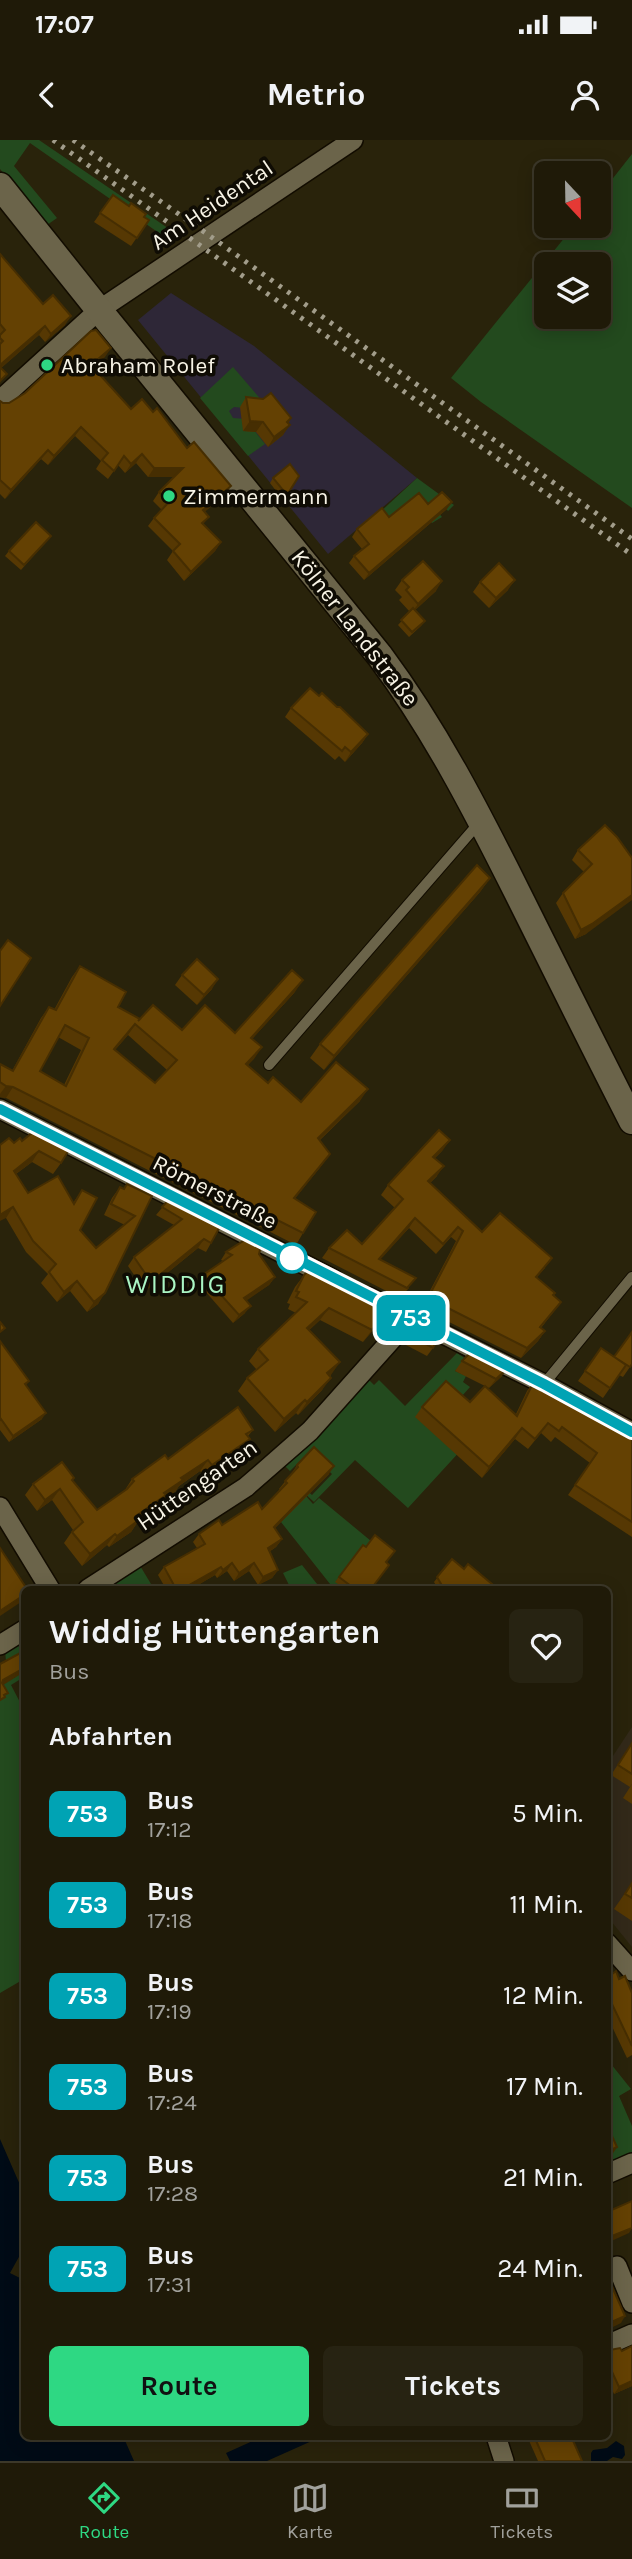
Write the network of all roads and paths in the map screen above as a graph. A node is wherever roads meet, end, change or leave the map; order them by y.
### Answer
1 (353, 140) edge
2 (0, 186) edge
3 (99, 310) junction
4 (0, 400) edge
5 (481, 821) junction
6 (269, 1065) dead end
7 (0, 1109) edge
8 (632, 1121) edge
9 (632, 1277) edge
10 (411, 1318) junction
11 (544, 1384) junction
12 (632, 1432) edge
13 (0, 1507) edge
14 (48, 1586) edge
15 (93, 1586) edge
16 (21, 1632) edge
17 (0, 1646) edge
18 (611, 1947) edge
19 (632, 1971) edge
20 (632, 2163) edge
21 (611, 2172) edge
22 (617, 2266) dead end
23 (632, 2303) edge
24 (632, 2334) edge
25 (611, 2343) edge
26 (497, 2440) edge
27 (504, 2461) edge

1 - 3 street, Am Heidental
2 - 3 main road, Kölner Landstraße
3 - 4 street, Am Heidental
3 - 5 main road, Kölner Landstraße
5 - 6 lane
5 - 8 main road, Kölner Landstraße
7 - 10 street, Römerstraße
9 - 11 lane
10 - 11 street, Römerstraße
10 - 15 street, Hüttengarten
11 - 12 street, Römerstraße
13 - 14 street
16 - 17 street
18 - 19 street
20 - 21 street
22 - 23 street
24 - 25 street
26 - 27 street

